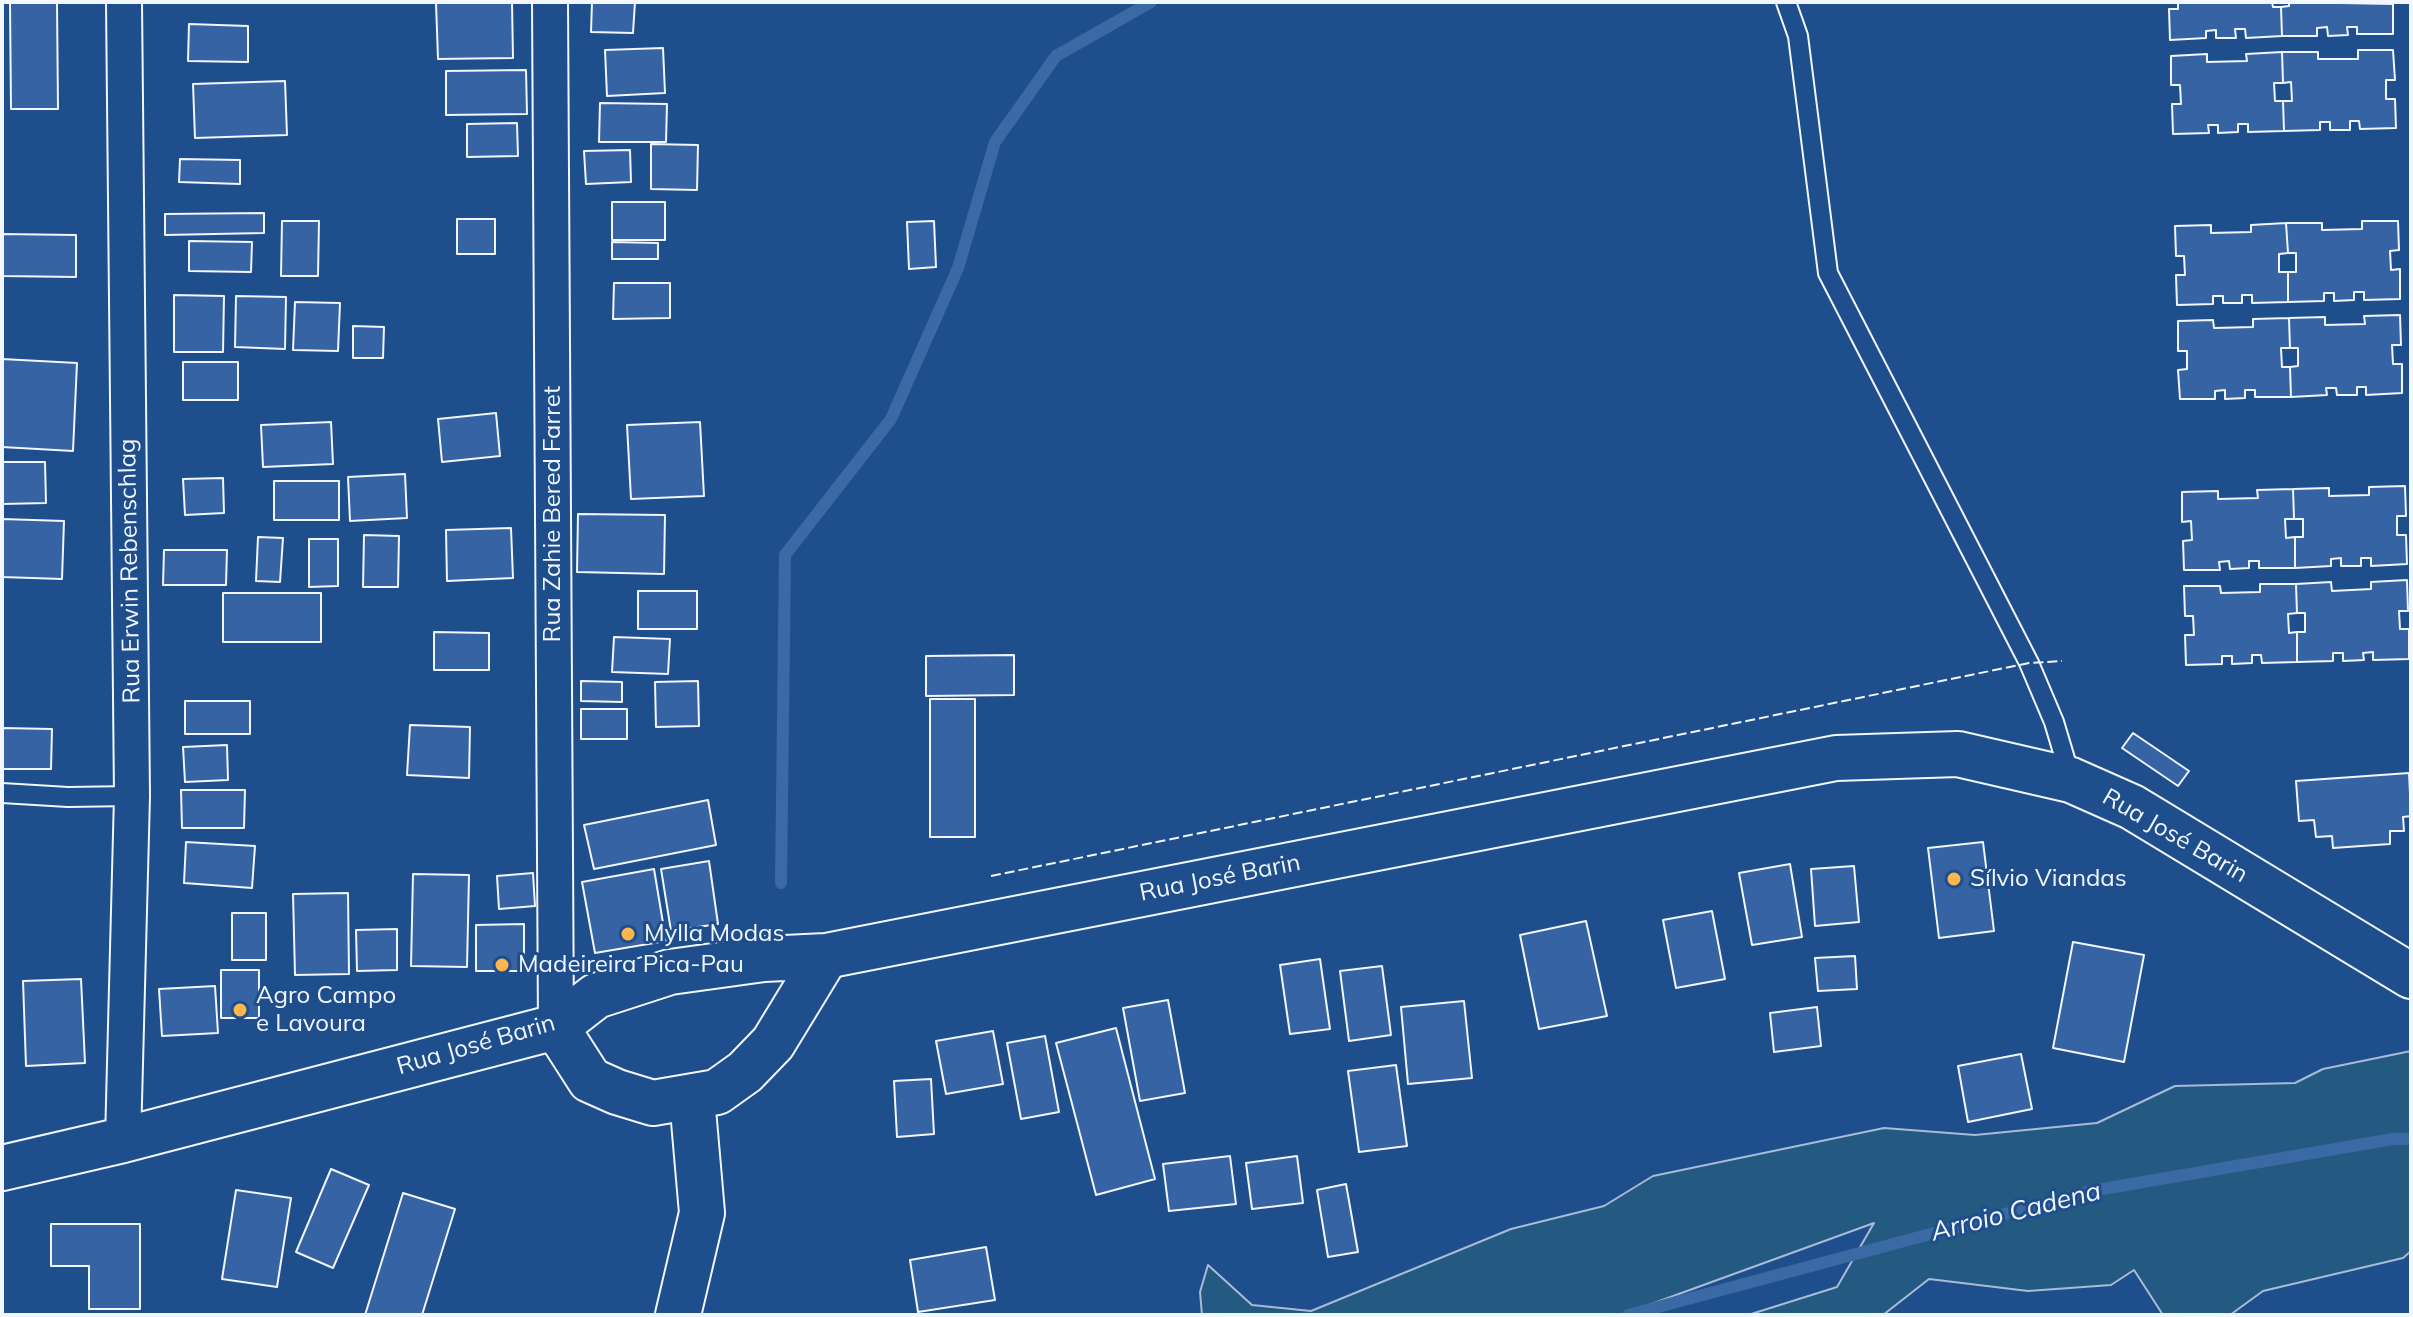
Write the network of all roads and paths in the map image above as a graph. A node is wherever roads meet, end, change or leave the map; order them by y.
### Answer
1 (124, 2) edge
2 (550, 2) edge
3 (1786, 2) edge
4 (2071, 780) junction
5 (2, 793) edge
6 (132, 796) junction
7 (826, 956) junction
8 (2411, 976) edge
9 (556, 1027) junction
10 (692, 1098) junction
11 (123, 1140) junction
12 (2, 1168) edge
13 (678, 1315) edge

1 - 6 street, Rua Erwin Rebenschlag
2 - 9 street, Rua Zahie Bered Farret
3 - 4 lane
4 - 7 main road, Rua José Barin
4 - 8 main road, Rua José Barin
5 - 6 lane
6 - 11 street, Rua Erwin Rebenschlag
7 - 9 main road, Rua José Barin
7 - 10 main road
9 - 10 main road
9 - 11 main road, Rua José Barin
10 - 13 main road
11 - 12 main road, Rua José Barin

